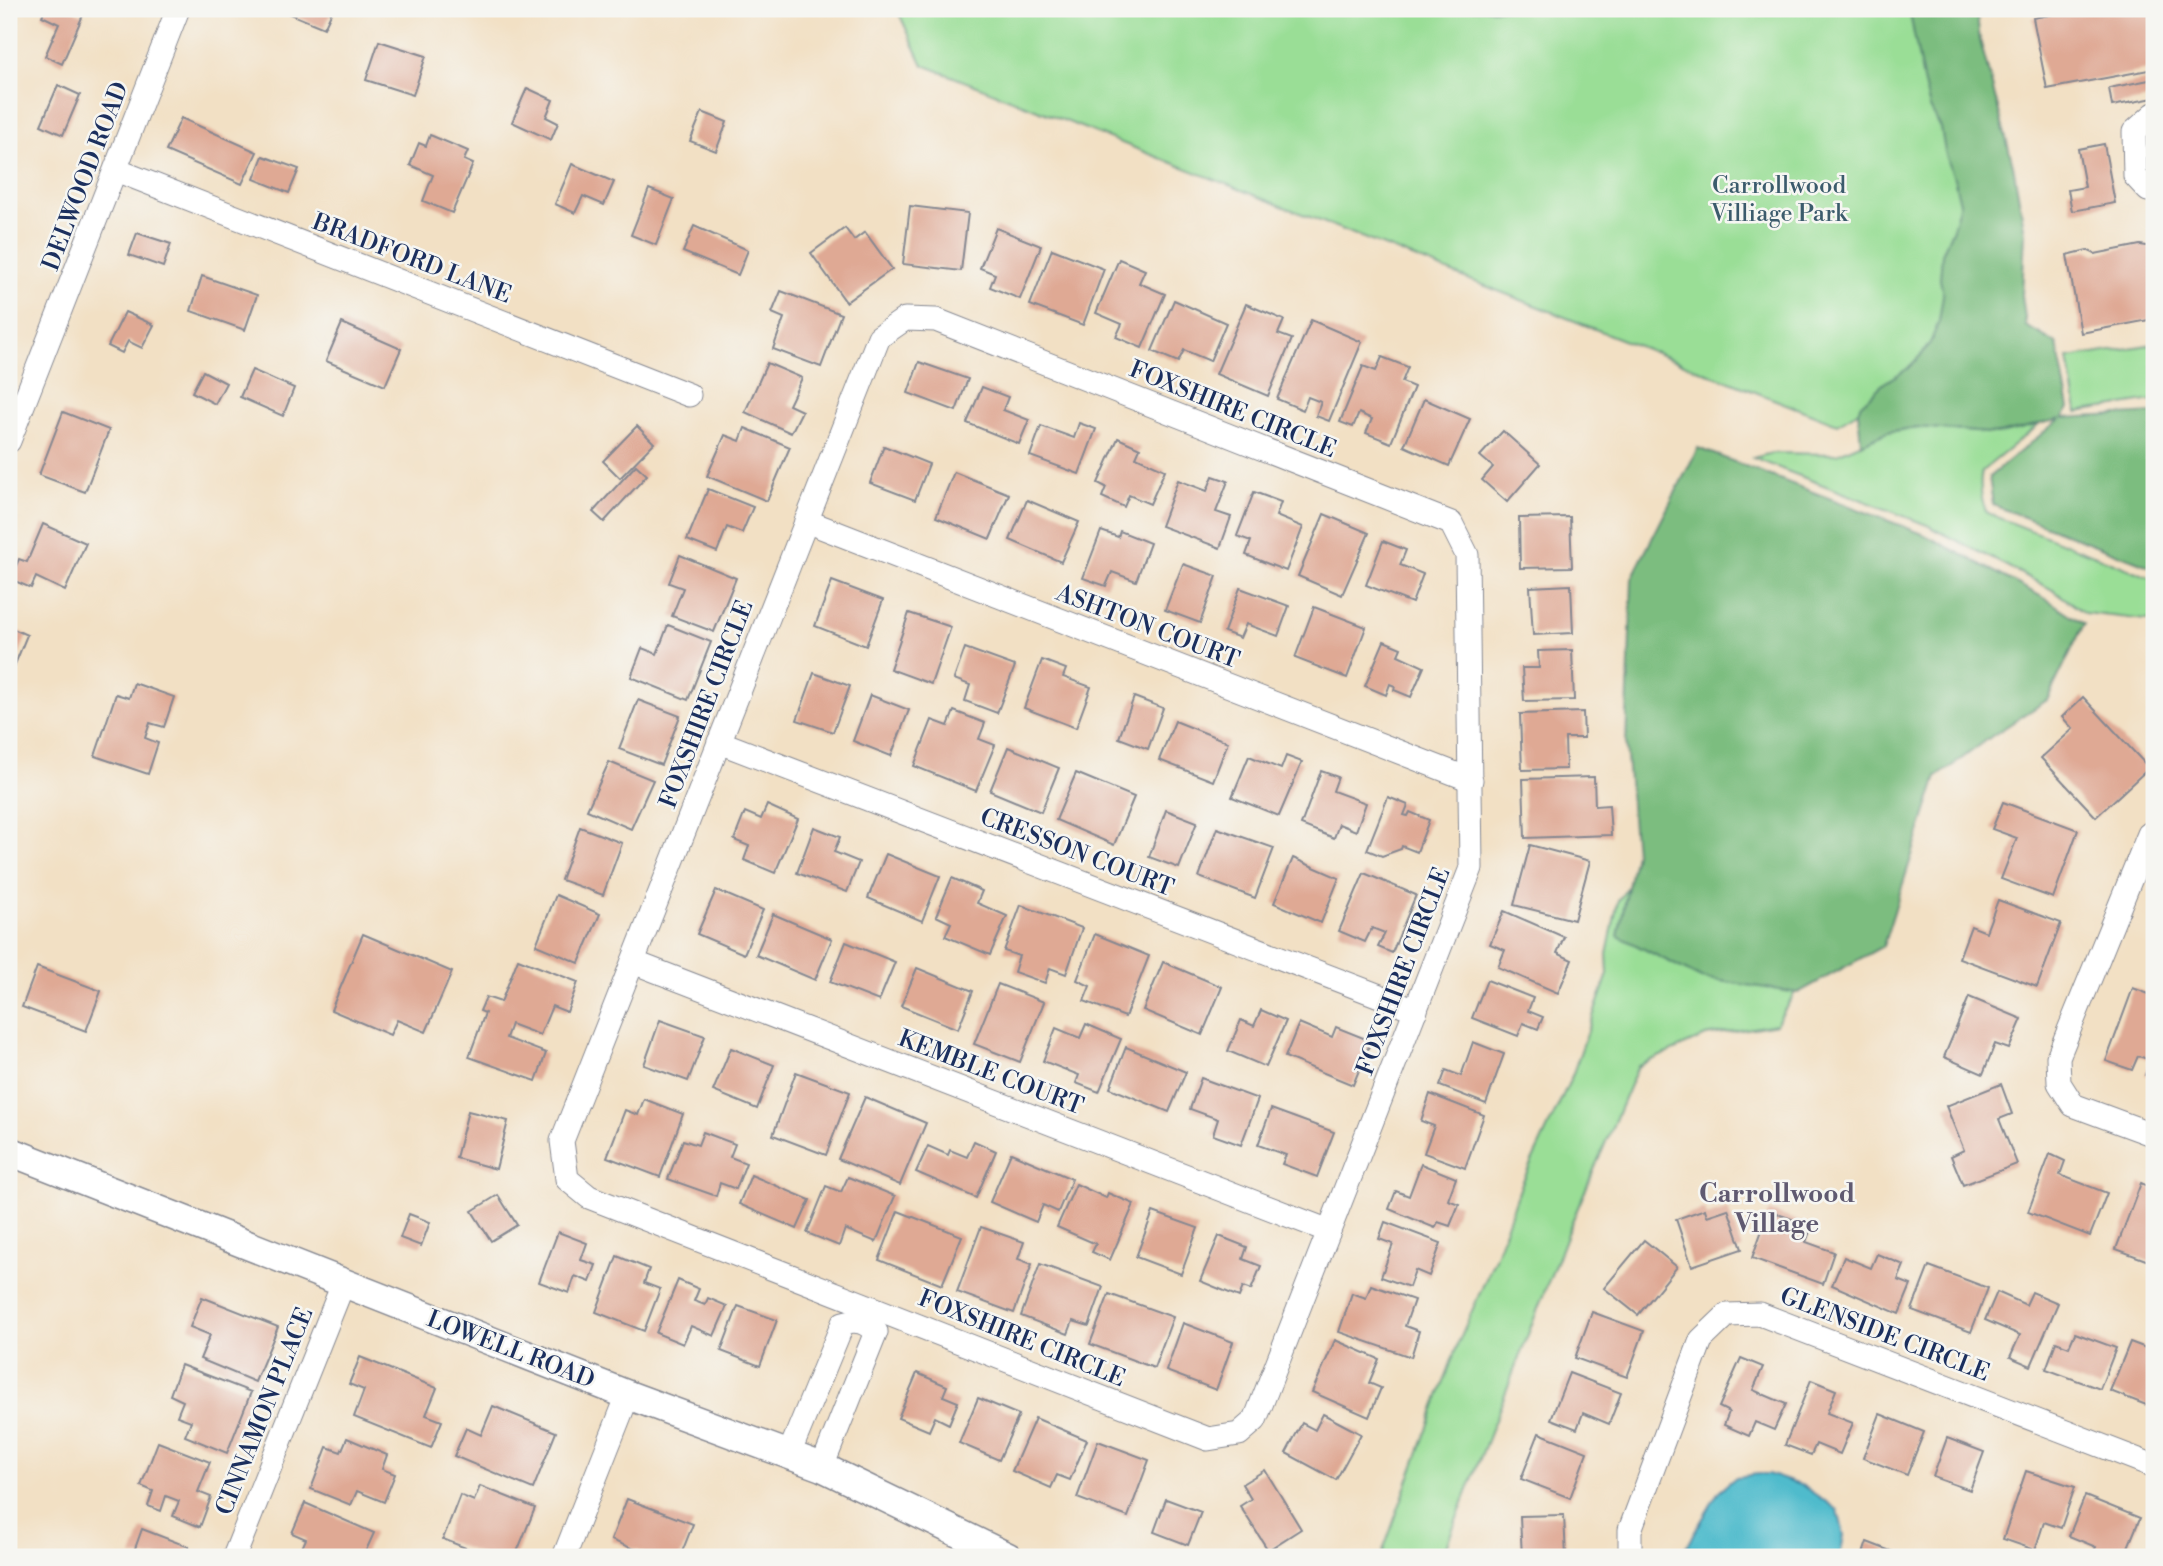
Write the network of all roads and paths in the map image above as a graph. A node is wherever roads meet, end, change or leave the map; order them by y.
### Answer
1 (178, 9) edge
2 (2154, 114) edge
3 (116, 170) junction
4 (2154, 188) edge
5 (689, 395) dead end
6 (9, 441) edge
7 (806, 522) junction
8 (719, 742) junction
9 (1471, 780) junction
10 (2154, 831) edge
11 (633, 962) junction
12 (1416, 1010) junction
13 (2154, 1135) edge
14 (9, 1151) edge
15 (1329, 1231) junction
16 (343, 1284) junction
17 (866, 1314) junction
18 (628, 1395) junction
19 (789, 1454) junction
20 (2154, 1465) edge
21 (822, 1467) junction
22 (234, 1557) edge
23 (564, 1557) edge
24 (1008, 1557) edge
25 (1630, 1557) edge

1 - 3 street, DELWOOD ROAD
2 - 4 street
3 - 5 street, BRADFORD LANE
3 - 6 street, DELWOOD ROAD
7 - 8 street, FOXSHIRE CIRCLE
7 - 9 street, ASHTON COURT
7 - 9 street, FOXSHIRE CIRCLE
8 - 11 street, FOXSHIRE CIRCLE
8 - 12 street, CRESSON COURT
9 - 12 street, FOXSHIRE CIRCLE
10 - 13 street
11 - 15 street, KEMBLE COURT
11 - 17 street, FOXSHIRE CIRCLE
12 - 15 street, FOXSHIRE CIRCLE
14 - 16 street, LOWELL ROAD
15 - 17 street, FOXSHIRE CIRCLE
16 - 18 street, LOWELL ROAD
16 - 22 street, CINNAMON PLACE
17 - 19 street
17 - 21 street
18 - 19 street, LOWELL ROAD
18 - 23 street
19 - 21 street, LOWELL ROAD
20 - 25 street, GLENSIDE CIRCLE
21 - 24 street, LOWELL ROAD

